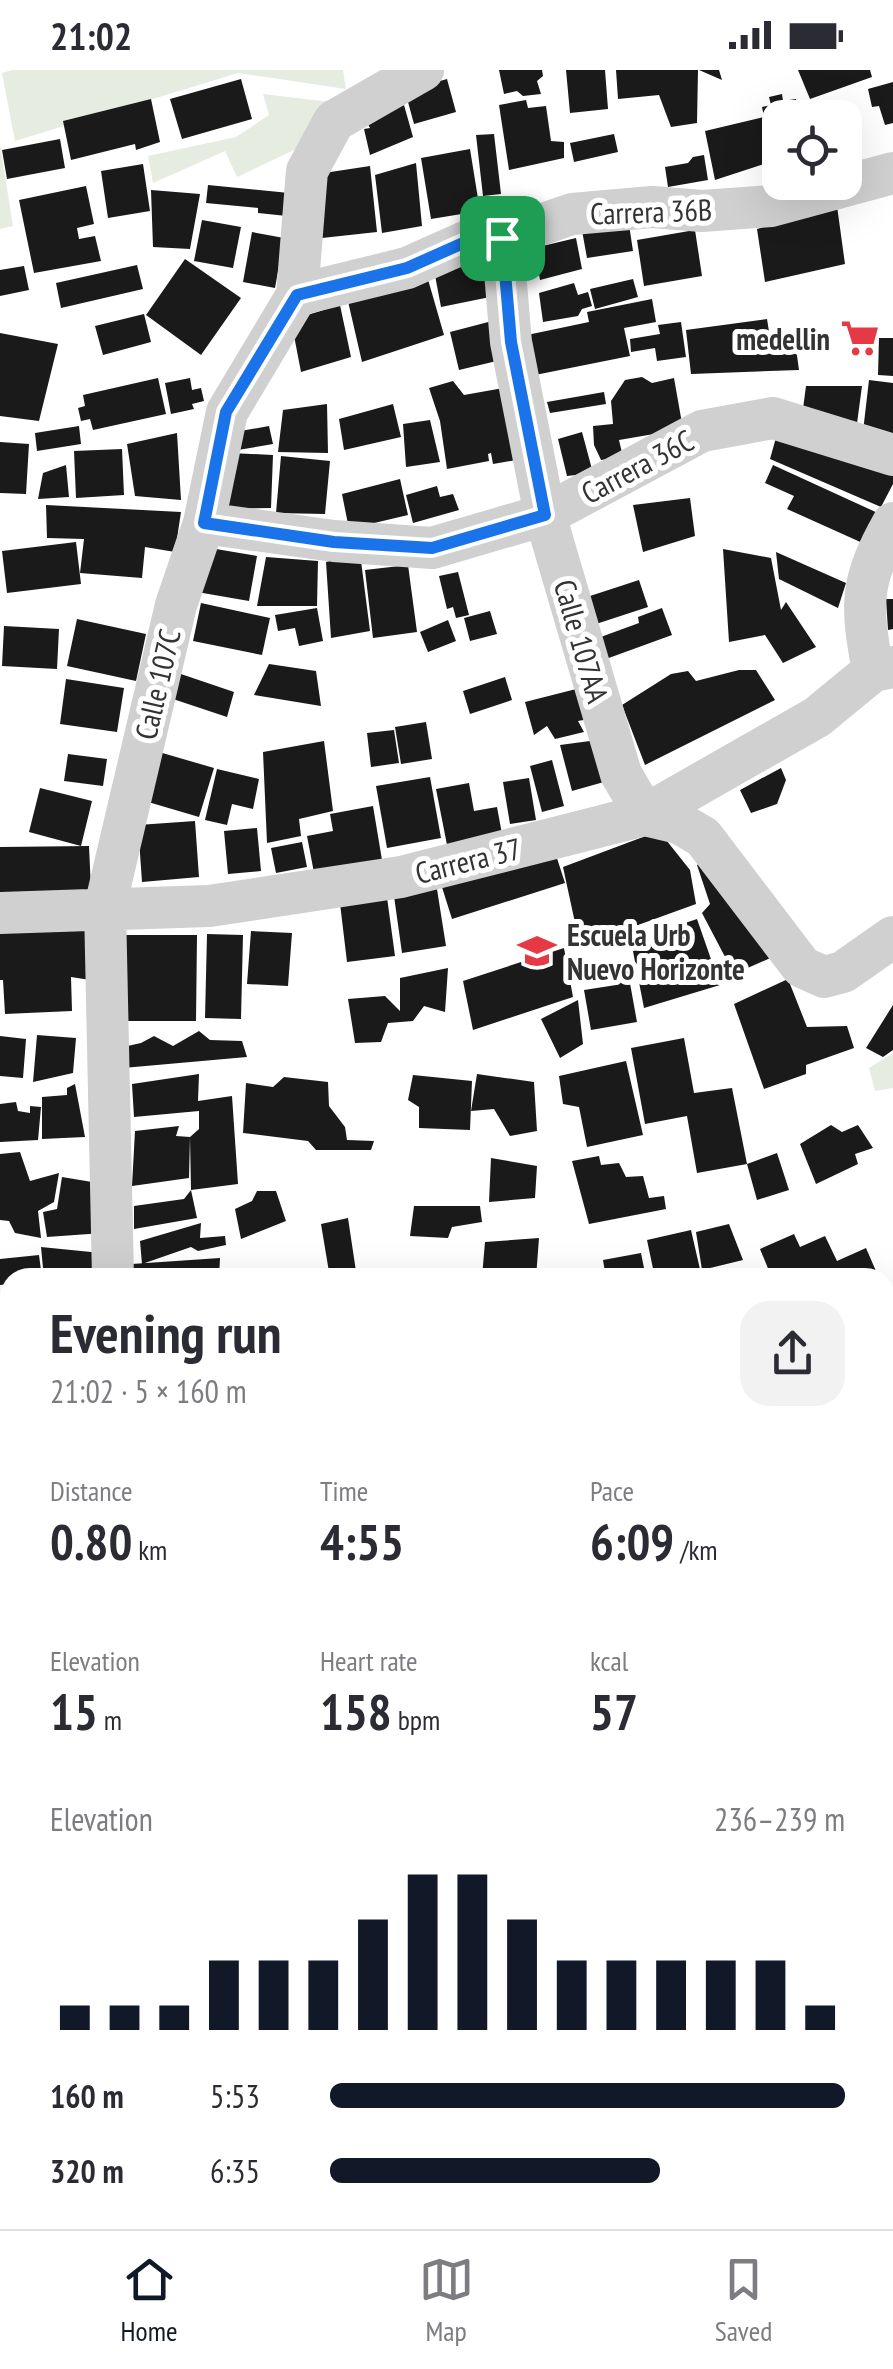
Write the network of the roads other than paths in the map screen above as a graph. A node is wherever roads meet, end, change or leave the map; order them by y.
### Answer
1 (423, 70) edge
2 (893, 173) edge
3 (502, 238) junction
4 (297, 295) junction
5 (893, 455) edge
6 (545, 515) junction
7 (204, 523) junction
8 (893, 523) edge
9 (883, 669) edge
10 (645, 814) junction
11 (105, 908) junction
12 (0, 913) edge
13 (893, 937) edge
14 (114, 1268) edge

1 - 4 street, Calle 107C
2 - 3 street, Carrera 36B
3 - 4 street, Carrera 36B
3 - 6 street, Calle 107AA
4 - 7 street, Calle 107C
5 - 6 street, Carrera 36C
6 - 7 street, Carrera 36C
6 - 10 street, Calle 107AA
7 - 11 street, Calle 107C
8 - 9 street
9 - 10 street, Carrera 37
10 - 11 street, Carrera 37
10 - 13 street
11 - 12 street, Carrera 37
11 - 14 street, Calle 107C

